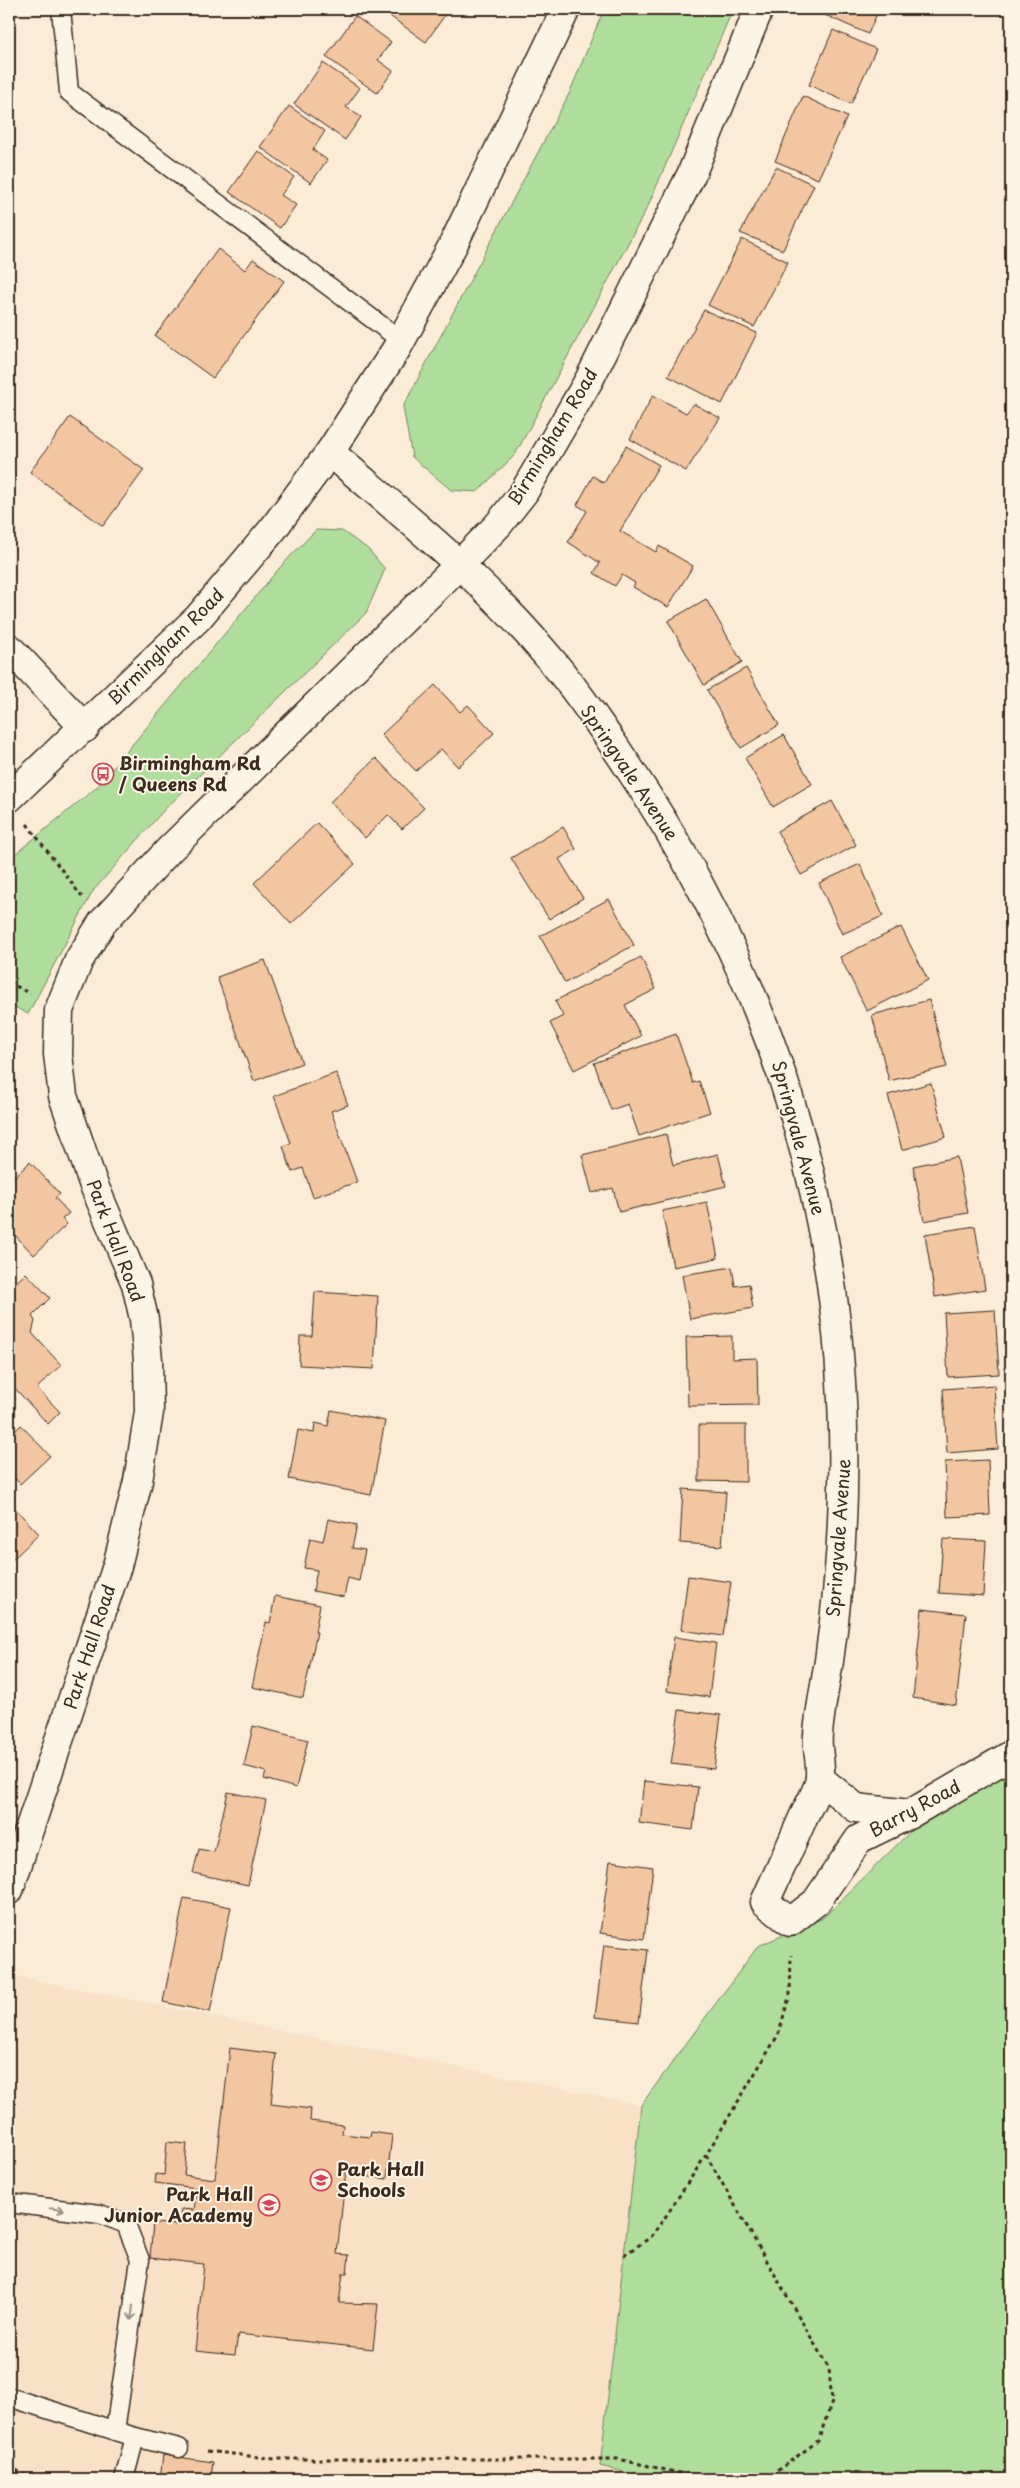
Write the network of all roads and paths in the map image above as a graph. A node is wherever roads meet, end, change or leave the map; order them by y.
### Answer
1 (60, 9) edge
2 (566, 9) edge
3 (759, 9) edge
4 (402, 341) junction
5 (330, 452) junction
6 (460, 564) junction
7 (9, 648) edge
8 (85, 728) junction
9 (9, 798) edge
10 (26, 824) dead end
11 (169, 850) joint
12 (102, 923) junction
13 (1011, 1755) edge
14 (820, 1779) junction
15 (910, 1814) junction
16 (9, 1890) edge
17 (816, 1902) joint
18 (795, 1947) dead end
19 (706, 2155) junction
20 (9, 2203) edge
21 (624, 2255) dead end
22 (9, 2397) edge
23 (115, 2431) junction
24 (135, 2438) junction
25 (179, 2448) joint
26 (9, 2466) edge
27 (32, 2479) edge
28 (124, 2479) edge
29 (706, 2479) edge
30 (766, 2479) edge

1 - 4 lane
2 - 4 main road, Birmingham Road
3 - 6 main road, Birmingham Road
4 - 5 main road, Birmingham Road
5 - 6 main road, Springvale Avenue
5 - 8 main road, Birmingham Road
6 - 11 main road, Birmingham Road
6 - 14 main road, Springvale Avenue
7 - 8 main road
8 - 9 main road, Birmingham Road
10 - 12 path
11 - 12 main road, Park Hall Road
12 - 16 main road, Park Hall Road
13 - 15 main road, Barry Road
14 - 15 main road
14 - 17 main road, Springvale Avenue
15 - 17 main road, Barry Road
18 - 19 path
19 - 21 path
19 - 30 path
20 -> 23 lane
22 - 23 lane
23 - 24 lane
24 - 25 lane
24 - 28 lane
25 - 29 path
26 - 27 path

